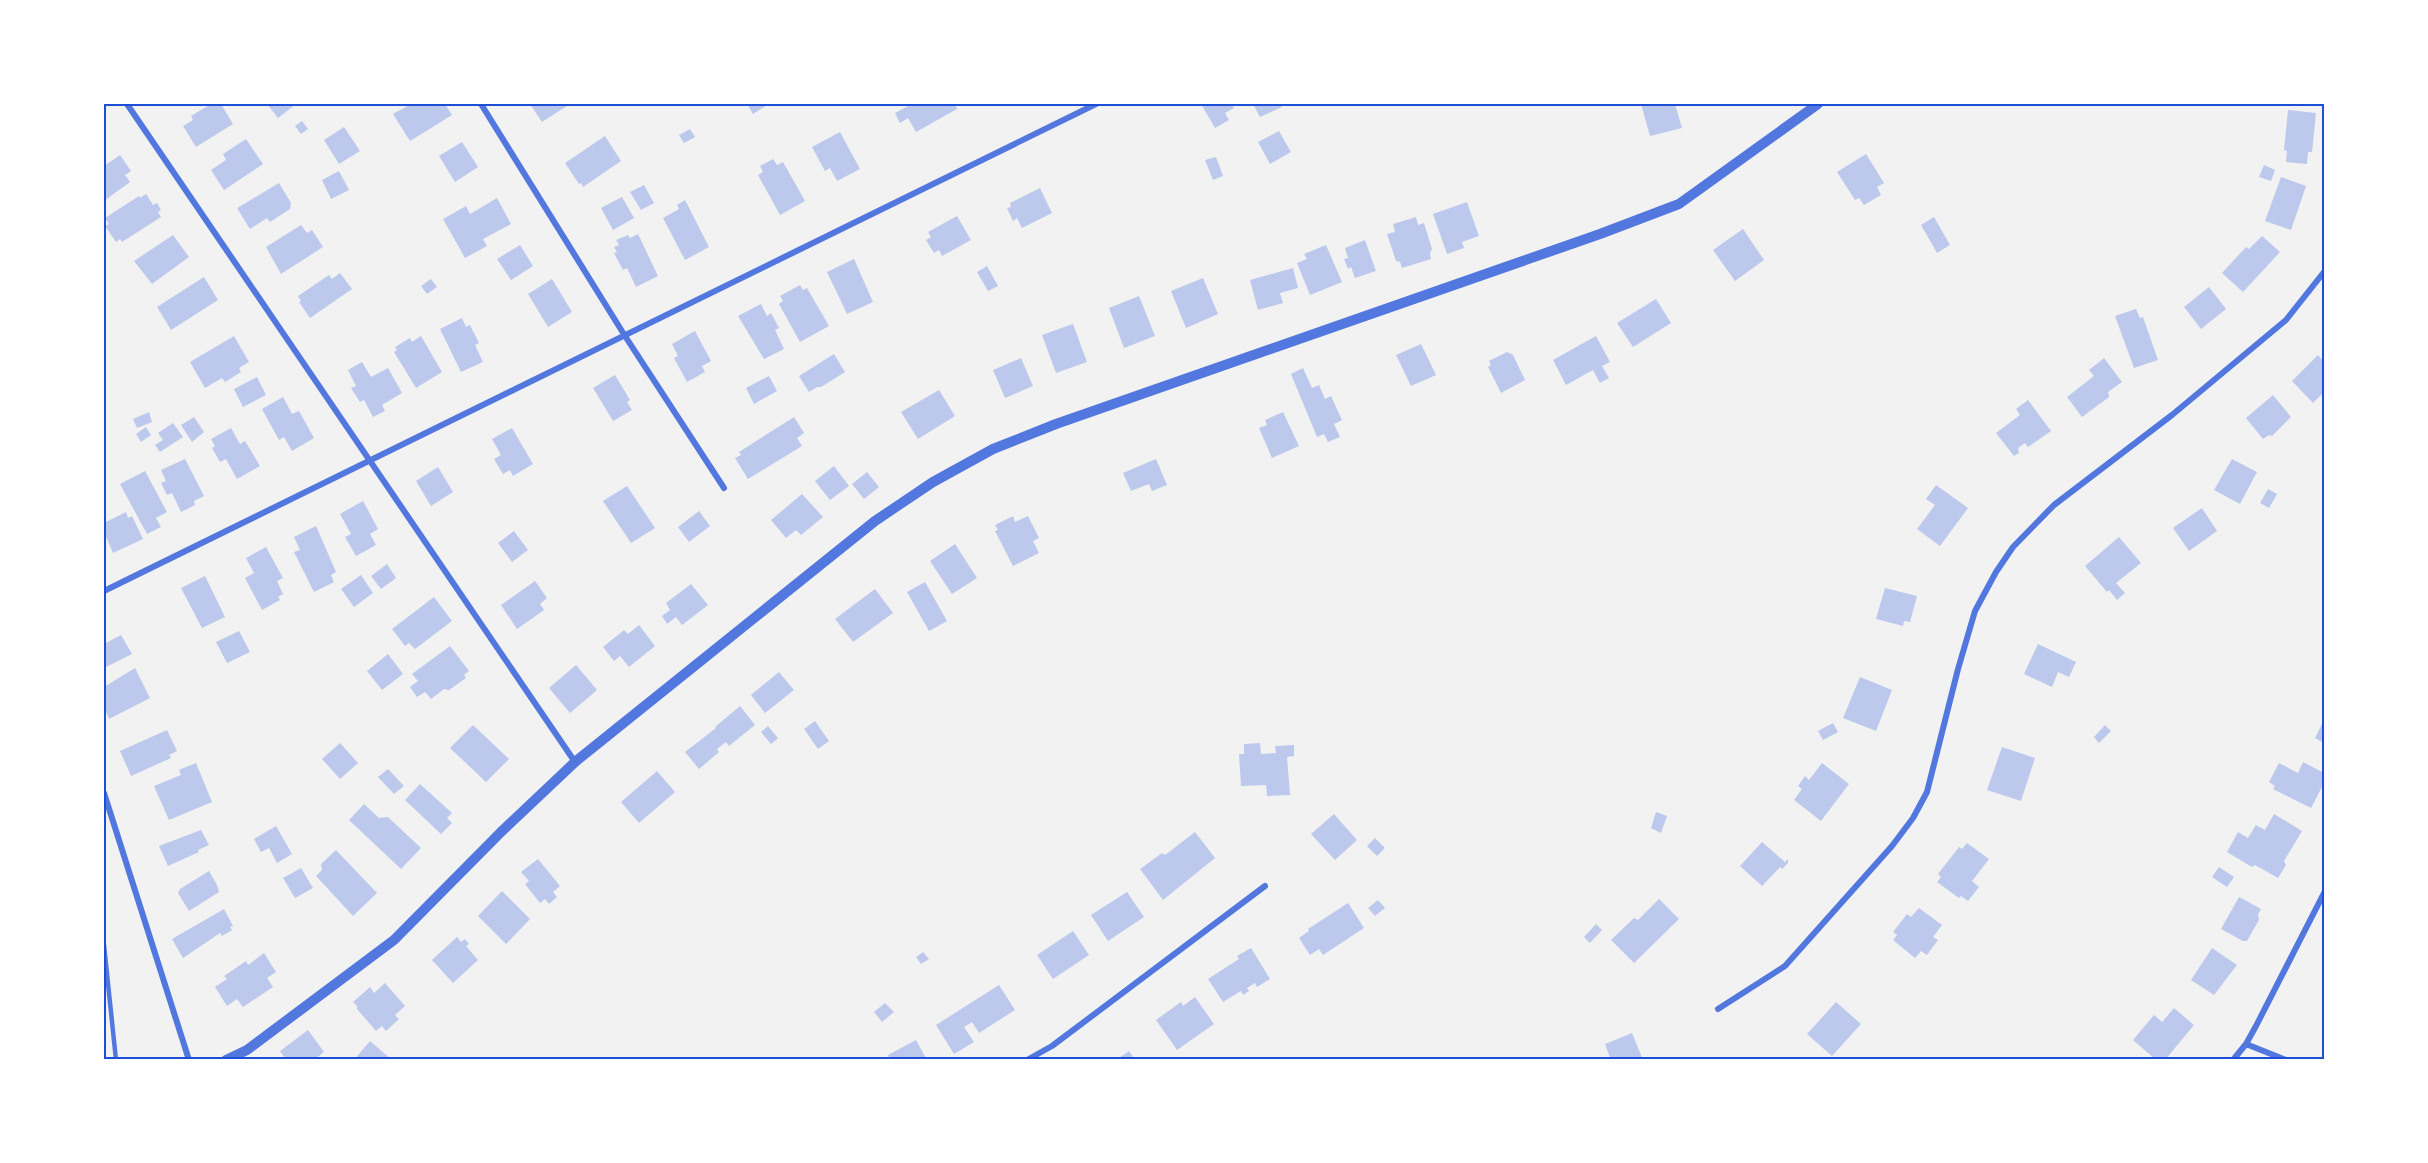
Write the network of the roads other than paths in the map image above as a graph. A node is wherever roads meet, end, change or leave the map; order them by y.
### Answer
1 (126, 104) edge
2 (481, 104) edge
3 (1096, 104) edge
4 (1818, 104) edge
5 (2325, 272) edge
6 (625, 336) junction
7 (369, 460) junction
8 (724, 488) dead end
9 (104, 591) edge
10 (575, 762) junction
11 (104, 793) edge
12 (1265, 886) dead end
13 (2325, 893) edge
14 (104, 945) edge
15 (1718, 1009) dead end
16 (2246, 1044) junction
17 (116, 1059) edge
18 (189, 1059) edge
19 (226, 1059) edge
20 (1027, 1059) edge
21 (2233, 1059) edge
22 (2286, 1059) edge

1 - 7 street
2 - 6 street
3 - 6 street
4 - 10 street
5 - 15 street
6 - 7 street
6 - 8 street
7 - 9 street
7 - 10 street
10 - 19 street
11 - 18 street
12 - 20 street
13 - 16 street
14 - 17 lane
16 - 21 street
16 - 22 street

